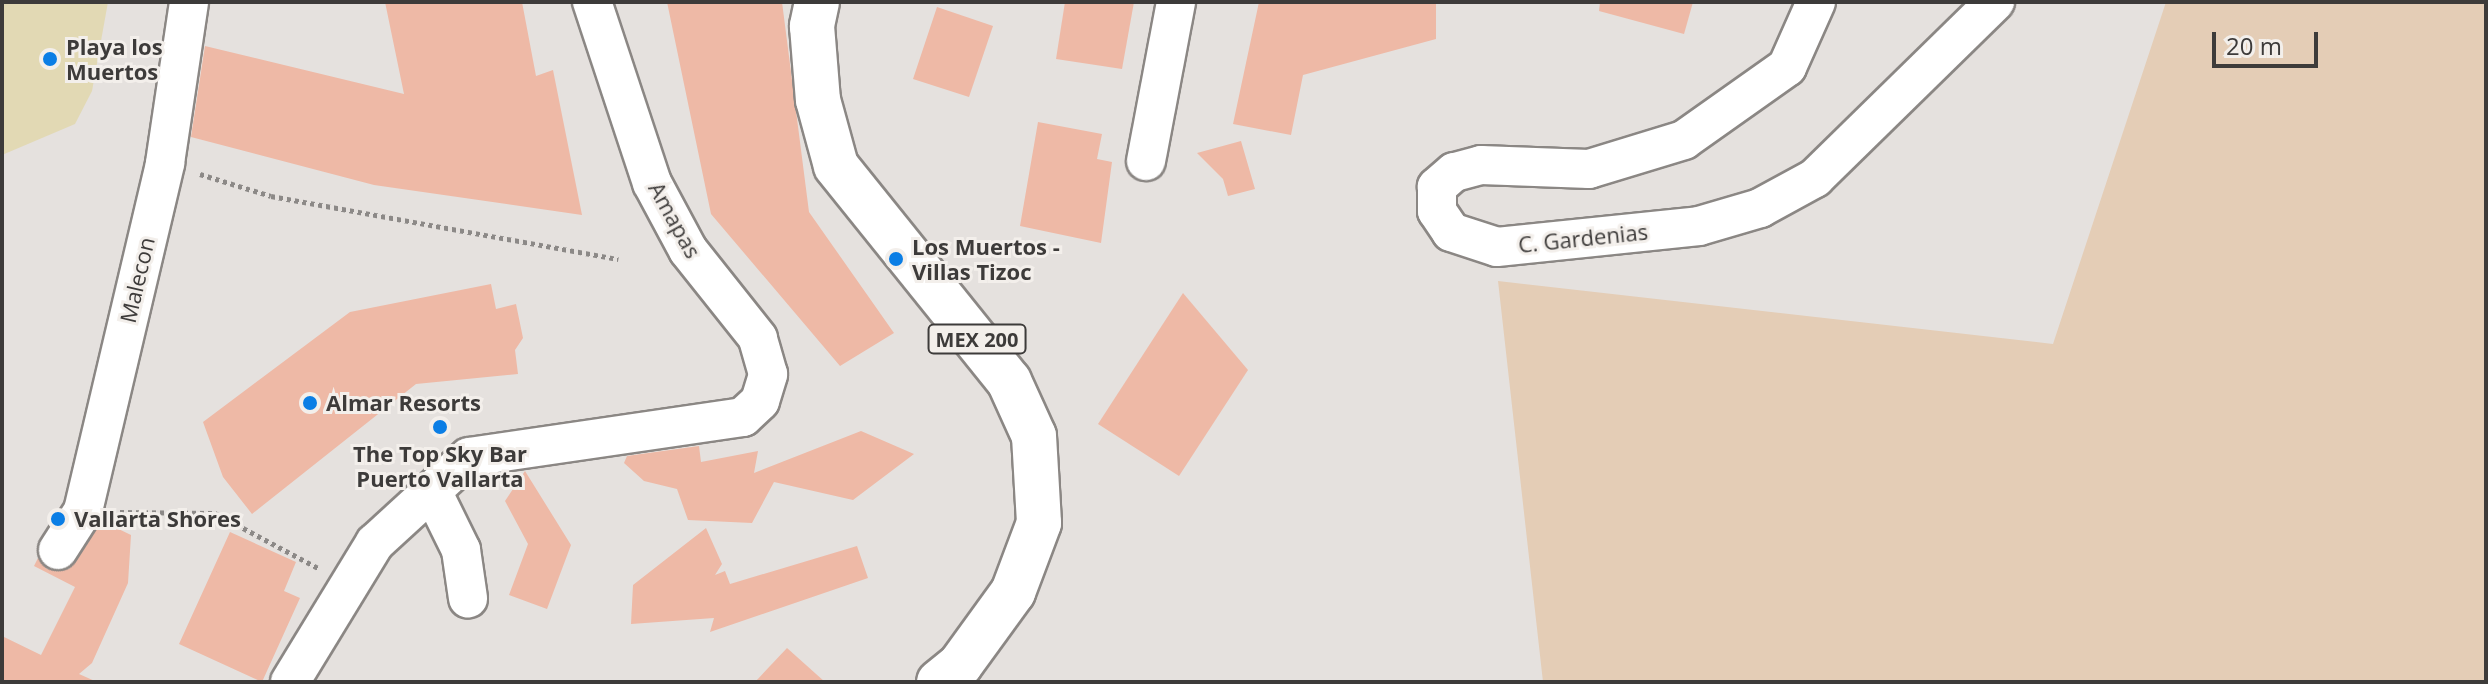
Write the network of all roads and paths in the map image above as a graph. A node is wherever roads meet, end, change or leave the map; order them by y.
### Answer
1 (189, 2) edge
2 (592, 2) edge
3 (817, 2) edge
4 (1176, 2) edge
5 (1816, 2) edge
6 (1995, 2) edge
7 (1146, 161) dead end
8 (170, 165) junction
9 (618, 259) dead end
10 (432, 491) junction
11 (83, 511) junction
12 (58, 550) dead end
13 (349, 585) junction
14 (468, 598) dead end
15 (290, 682) edge
16 (939, 682) edge

1 - 8 street, Malecon
2 - 10 street, Amapas
3 - 16 highway, MEX 200
4 - 7 street
5 - 6 street, C. Gardenias
8 - 9 path
8 - 11 street, Malecon
10 - 13 street
10 - 14 street
11 - 12 street, Malecon
11 - 13 path
13 - 15 street

